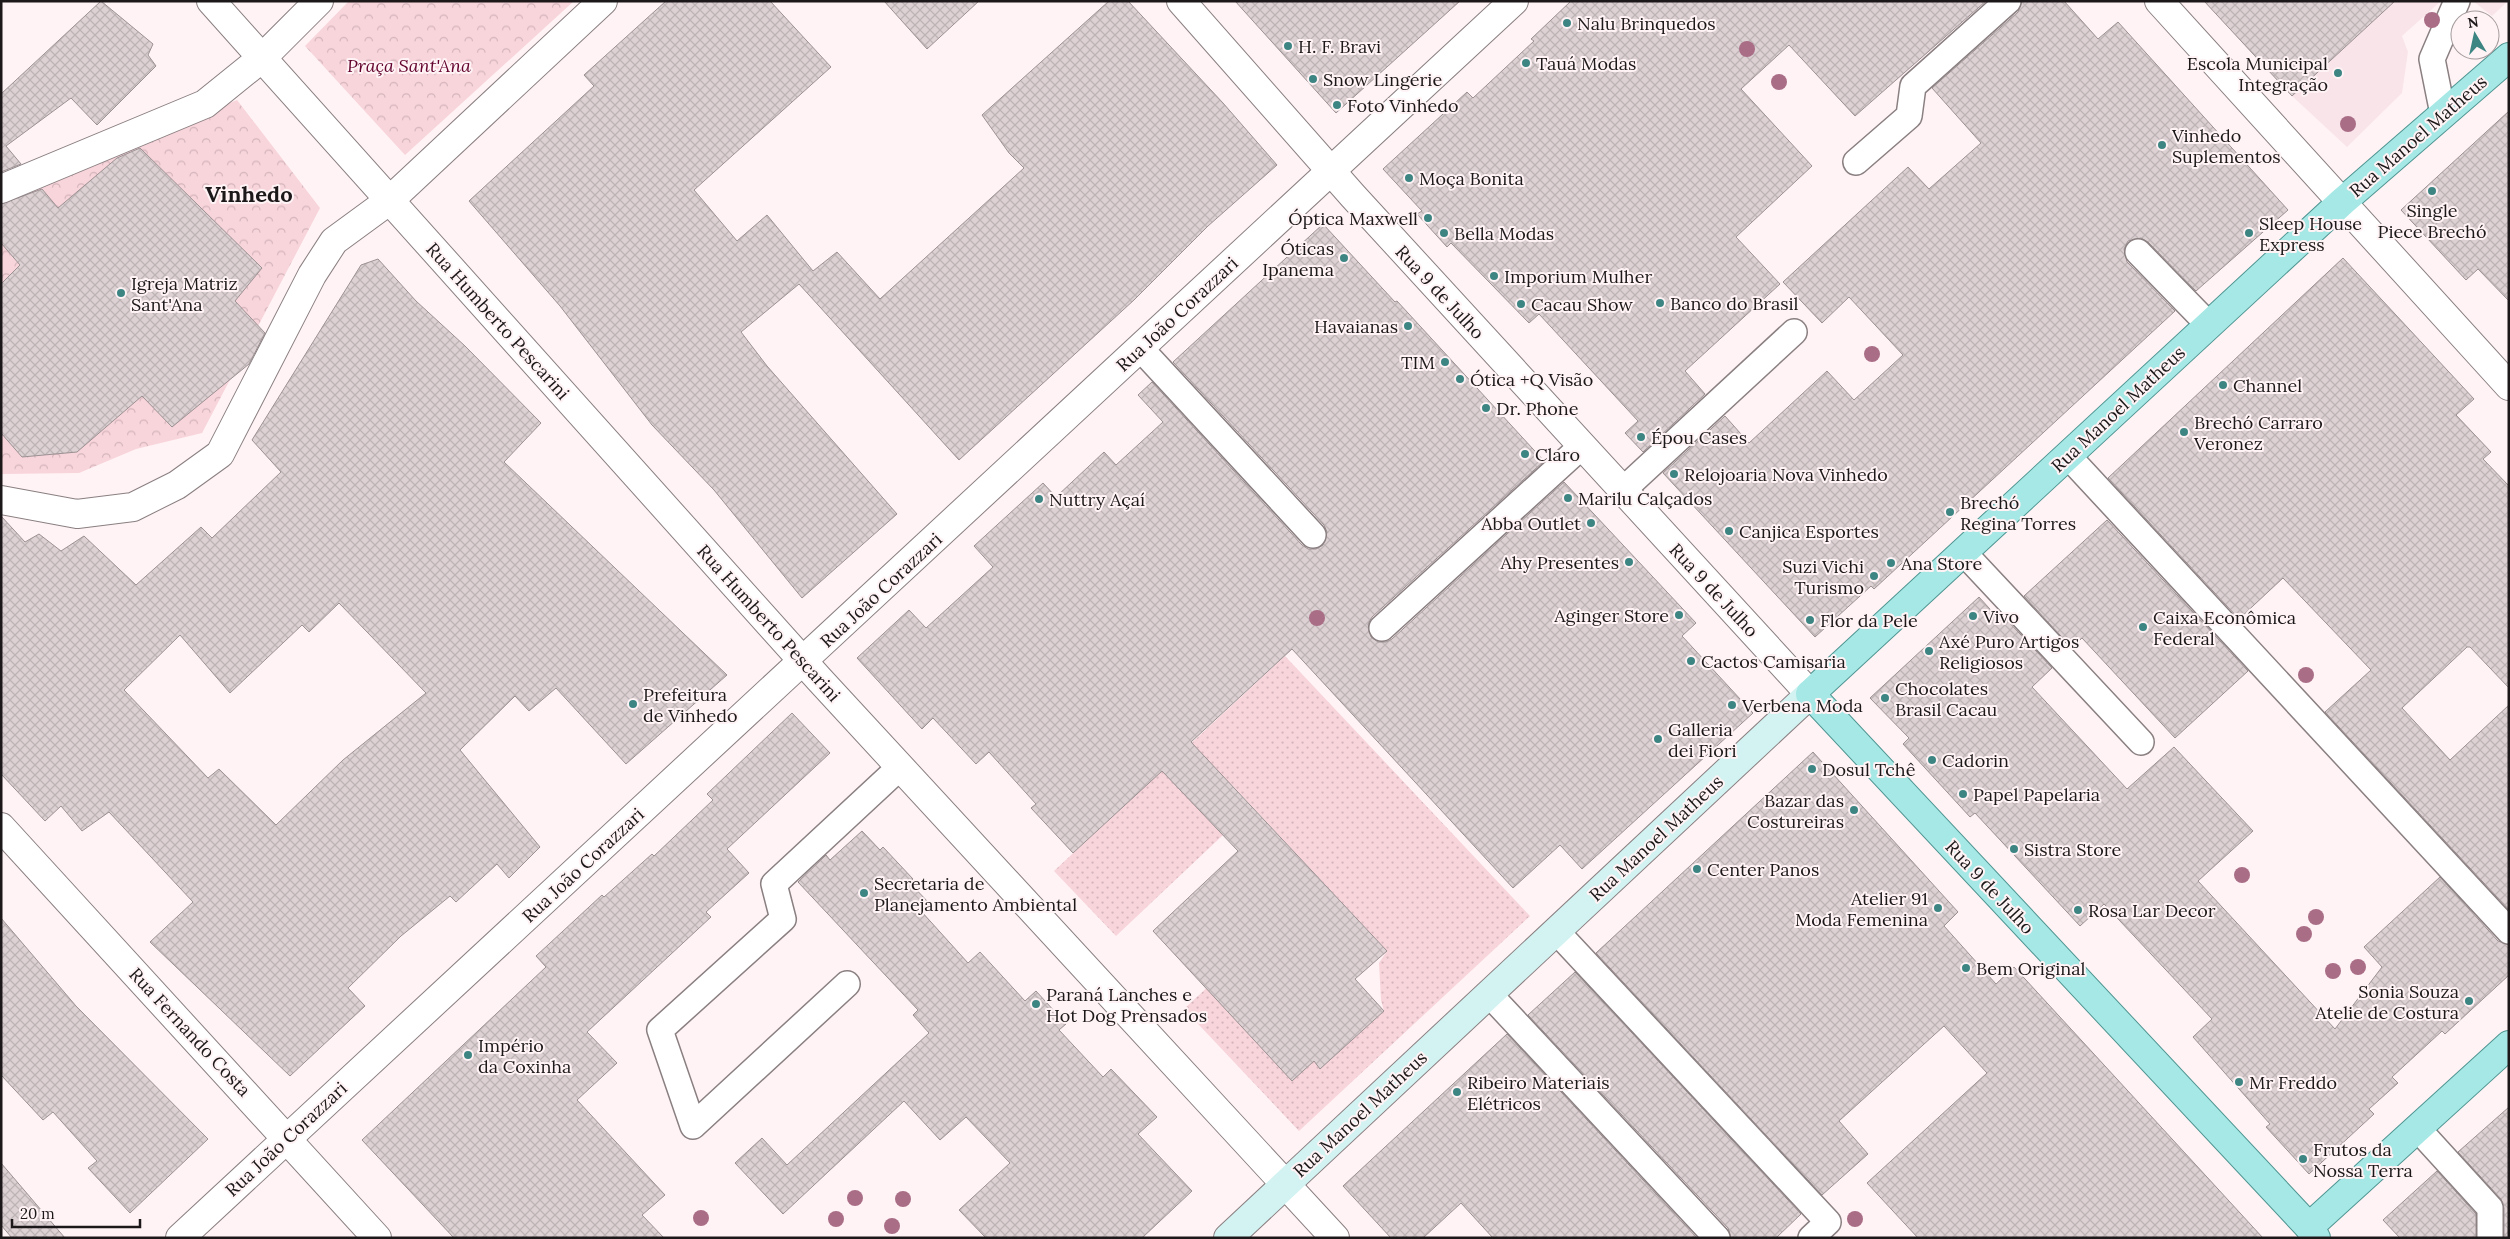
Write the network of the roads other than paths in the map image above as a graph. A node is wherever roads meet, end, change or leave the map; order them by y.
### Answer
1 (210, 1) edge
2 (319, 1) edge
3 (603, 1) edge
4 (1181, 1) edge
5 (1514, 1) edge
6 (2008, 1) edge
7 (2158, 1) edge
8 (2457, 1) edge
9 (2509, 57) edge
10 (262, 58) junction
11 (2443, 114) junction
12 (1856, 162) dead end
13 (1330, 171) junction
14 (1, 189) edge
15 (390, 200) junction
16 (2342, 202) junction
17 (2138, 252) dead end
18 (2209, 325) junction
19 (1794, 332) dead end
20 (1140, 348) junction
21 (2509, 386) edge
22 (1582, 446) junction
23 (2068, 456) junction
24 (1622, 490) junction
25 (1, 500) edge
26 (1313, 535) dead end
27 (1963, 552) junction
28 (1382, 628) dead end
29 (804, 662) junction
30 (1810, 694) junction
31 (2141, 742) dead end
32 (900, 767) junction
33 (1, 827) edge
34 (1556, 931) junction
35 (2509, 931) edge
36 (847, 984) dead end
37 (1489, 994) junction
38 (2509, 1045) edge
39 (2417, 1128) junction
40 (287, 1138) junction
41 (1285, 1185) junction
42 (2307, 1234) edge
43 (180, 1238) edge
44 (377, 1238) edge
45 (1228, 1238) edge
46 (1335, 1238) edge
47 (1716, 1238) edge
48 (1811, 1238) edge
49 (2490, 1238) edge

1 - 10 street, Rua Humberto Pescarini
2 - 10 street
3 - 15 street
4 - 13 street, Rua 9 de Julho
5 - 13 street, Rua João Corazzari
6 - 12 lane
7 - 16 street
8 - 11 lane
9 - 11 main road, Rua Manoel Matheus
10 - 14 street
10 - 15 street, Rua Humberto Pescarini
11 - 16 main road, Rua Manoel Matheus
13 - 20 street, Rua João Corazzari
13 - 22 street, Rua 9 de Julho
15 - 25 street
15 - 29 street, Rua Humberto Pescarini
16 - 18 main road, Rua Manoel Matheus
16 - 21 street
17 - 18 lane
18 - 23 main road, Rua Manoel Matheus
19 - 24 lane
20 - 26 lane
20 - 29 street, Rua João Corazzari
22 - 24 street, Rua 9 de Julho
22 - 28 lane
23 - 27 main road, Rua Manoel Matheus
23 - 35 lane
24 - 30 street, Rua 9 de Julho
27 - 30 main road, Rua Manoel Matheus
27 - 31 lane
29 - 32 street, Rua Humberto Pescarini
29 - 40 street, Rua João Corazzari
30 - 34 main road, Rua Manoel Matheus
30 - 42 main road, Rua 9 de Julho
32 - 36 lane
32 - 41 street, Rua Humberto Pescarini
33 - 40 street, Rua Fernando Costa
34 - 37 main road, Rua Manoel Matheus
34 - 48 lane
37 - 41 main road, Rua Manoel Matheus
37 - 47 lane
38 - 39 main road
39 - 42 main road
39 - 49 lane
40 - 43 street, Rua João Corazzari
40 - 44 street, Rua Fernando Costa
41 - 45 main road, Rua Manoel Matheus
41 - 46 street, Rua Humberto Pescarini

